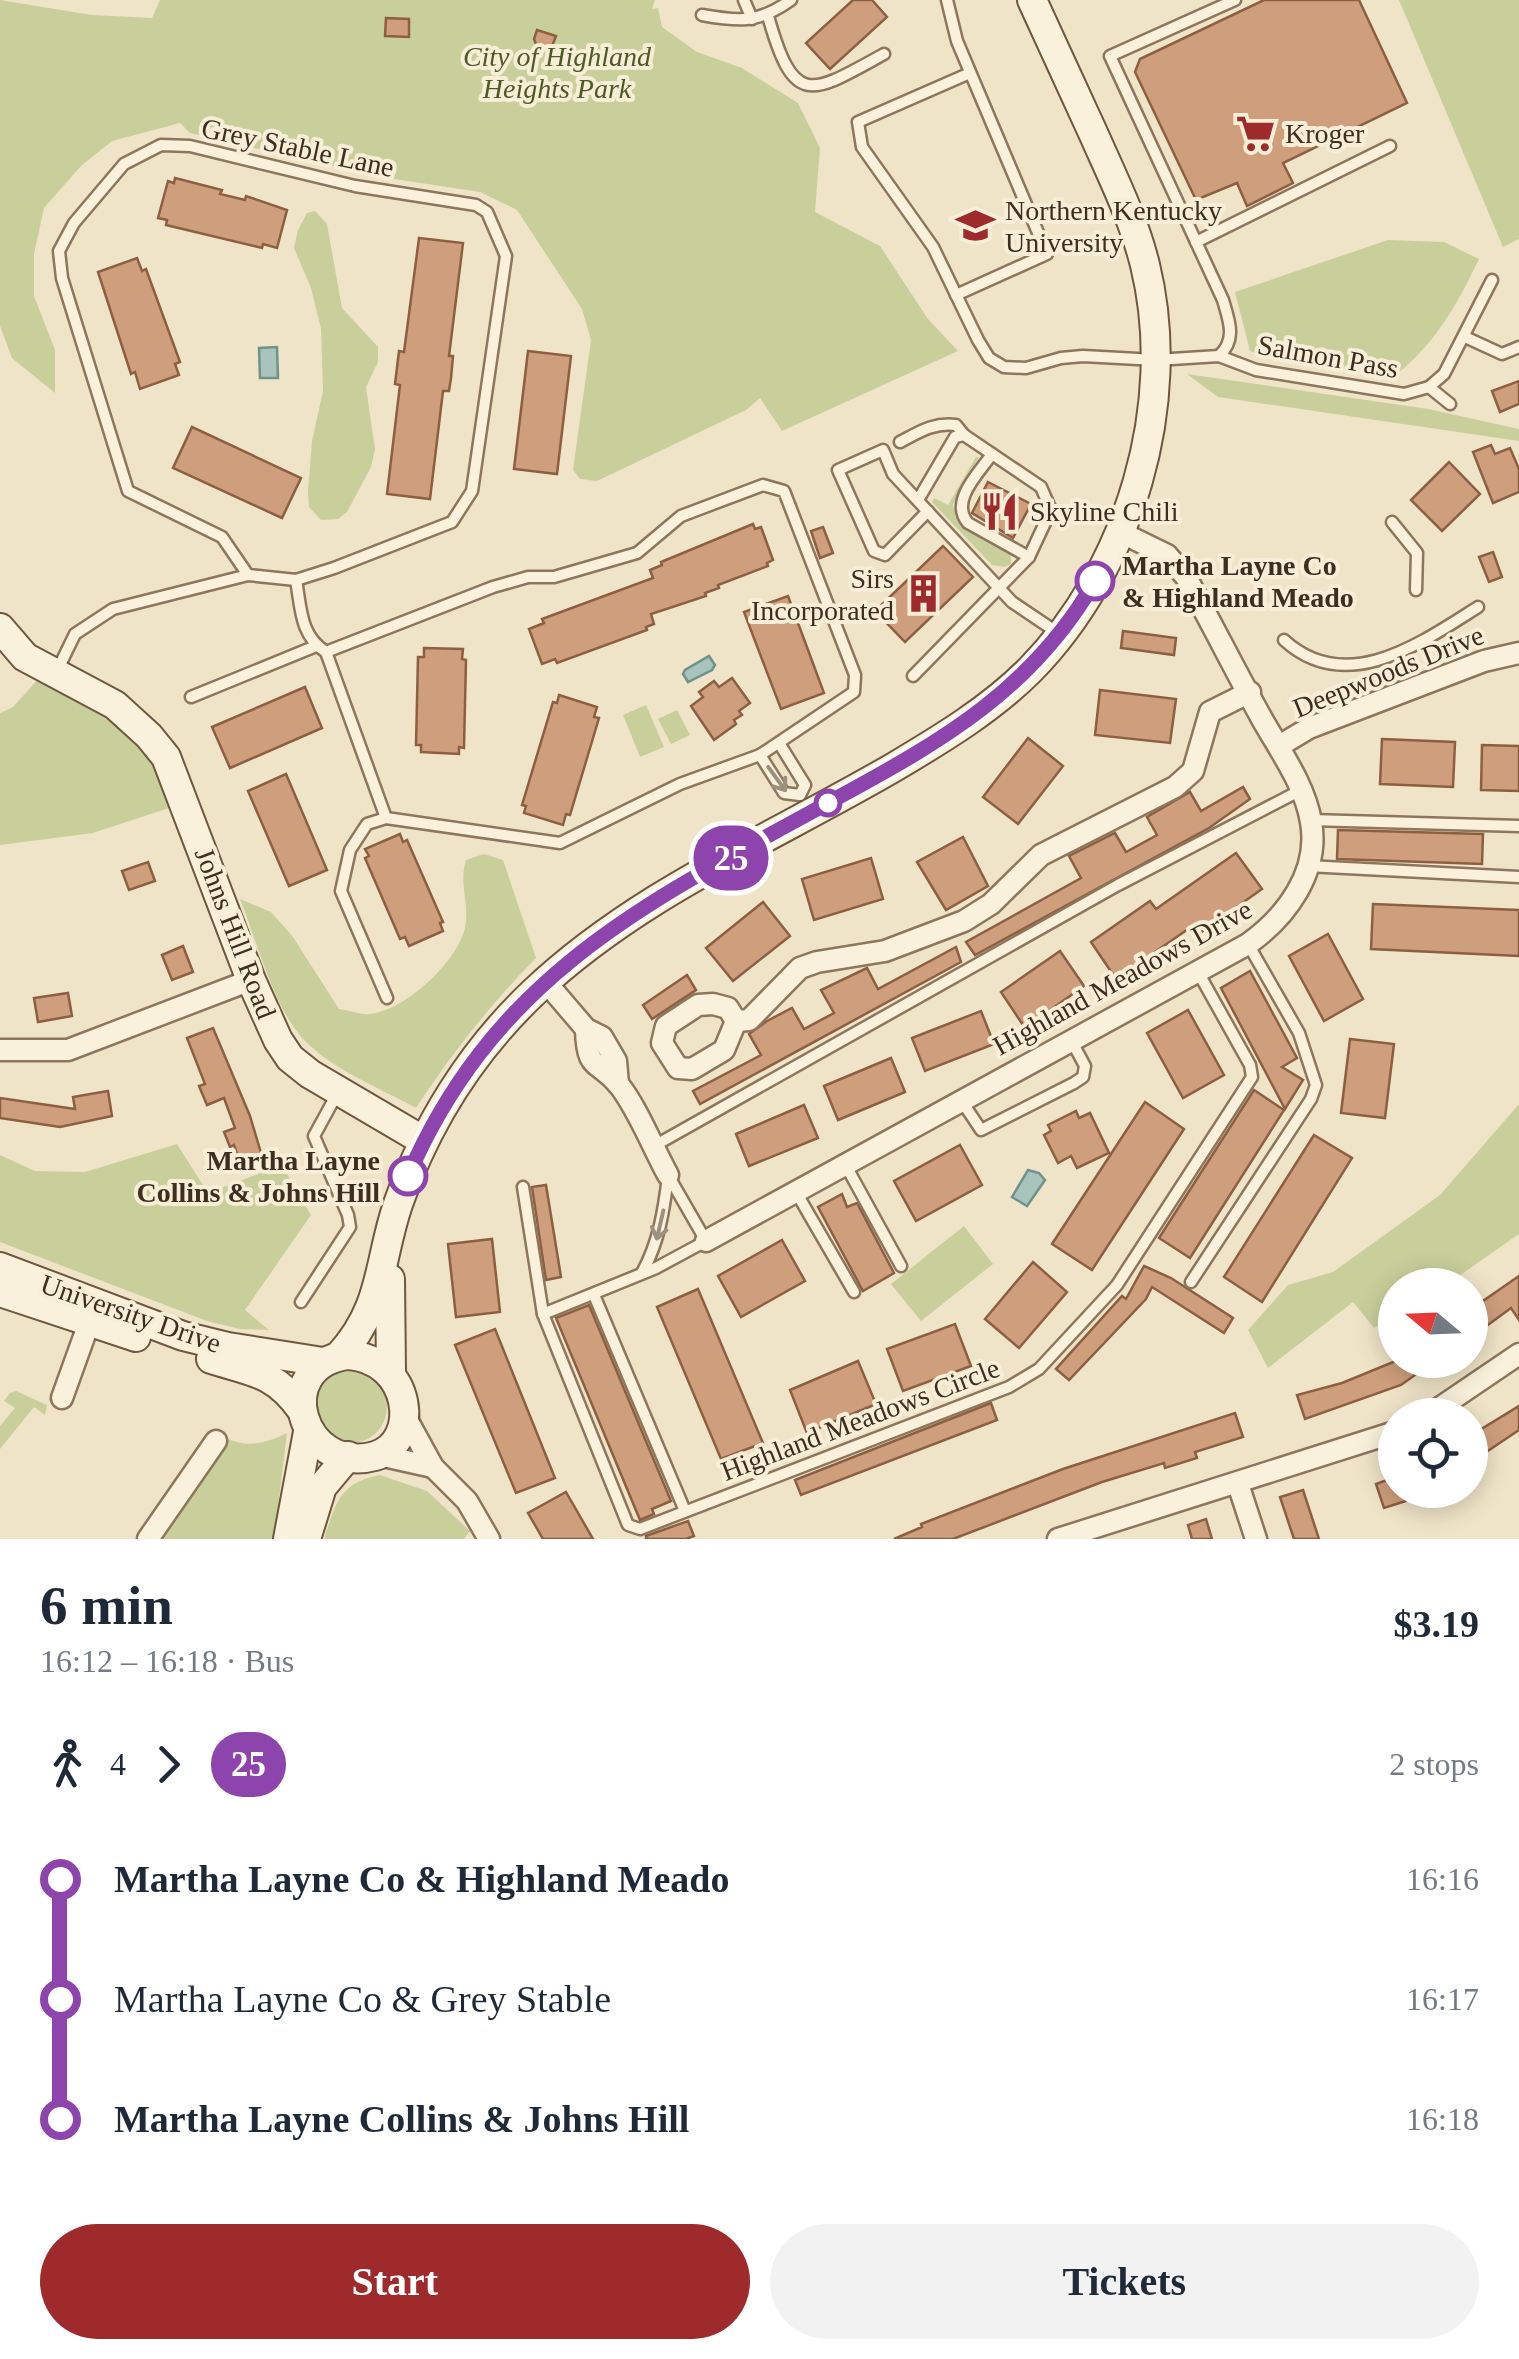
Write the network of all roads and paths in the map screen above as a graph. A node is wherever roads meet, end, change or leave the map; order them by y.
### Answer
1 (744, 0) edge
2 (791, 0) edge
3 (947, 0) edge
4 (1032, 0) edge
5 (1235, 0) edge
6 (702, 14) dead end
7 (768, 16) junction
8 (752, 19) junction
9 (884, 54) dead end
10 (970, 73) junction
11 (1390, 146) dead end
12 (1196, 242) junction
13 (1492, 280) dead end
14 (956, 296) junction
15 (1465, 337) junction
16 (1519, 347) edge
17 (1219, 356) junction
18 (1156, 360) junction
19 (1429, 387) junction
20 (1450, 404) dead end
21 (964, 435) junction
22 (900, 442) dead end
23 (992, 454) junction
24 (918, 500) junction
25 (928, 511) junction
26 (1392, 522) dead end
27 (1120, 532) junction
28 (1029, 556) junction
29 (248, 575) junction
30 (296, 580) junction
31 (1000, 589) junction
32 (1416, 590) dead end
33 (1478, 607) dead end
34 (0, 628) edge
35 (1059, 634) junction
36 (1284, 640) dead end
37 (316, 646) junction
38 (326, 652) junction
39 (1519, 653) edge
40 (56, 674) junction
41 (914, 676) dead end
42 (1250, 692) junction
43 (192, 696) dead end
44 (779, 743) junction
45 (1279, 746) junction
46 (760, 755) junction
47 (1301, 790) junction
48 (805, 804) junction
49 (386, 818) junction
50 (1311, 820) junction
51 (1519, 826) edge
52 (1306, 866) junction
53 (1519, 878) edge
54 (1248, 944) junction
55 (1198, 972) junction
56 (251, 980) junction
57 (546, 982) junction
58 (388, 998) dead end
59 (736, 1021) dead end
60 (1071, 1040) junction
61 (0, 1050) edge
62 (338, 1091) junction
63 (961, 1100) junction
64 (424, 1140) junction
65 (652, 1147) junction
66 (845, 1163) junction
67 (668, 1175) junction
68 (523, 1187) dead end
69 (796, 1191) junction
70 (706, 1241) junction
71 (388, 1243) junction
72 (901, 1266) dead end
73 (0, 1267) edge
74 (642, 1273) junction
75 (1190, 1282) dead end
76 (0, 1292) edge
77 (854, 1292) dead end
78 (594, 1295) junction
79 (301, 1302) dead end
80 (543, 1314) junction
81 (89, 1323) junction
82 (1519, 1354) edge
83 (331, 1359) junction
84 (391, 1372) junction
85 (62, 1398) dead end
86 (1454, 1398) edge
87 (404, 1414) junction
88 (304, 1420) junction
89 (1378, 1438) edge
90 (216, 1441) dead end
91 (379, 1455) junction
92 (348, 1456) junction
93 (433, 1467) junction
94 (1238, 1484) junction
95 (685, 1511) junction
96 (148, 1539) edge
97 (288, 1539) edge
98 (306, 1539) edge
99 (488, 1539) edge
100 (1058, 1539) edge
101 (1256, 1539) edge

1 - 8 lane
2 - 7 lane
3 - 10 lane
4 - 18 main road
5 - 12 lane
6 - 8 lane
7 - 8 lane
7 - 9 lane
10 - 14 lane
10 - 14 lane
11 - 12 lane
12 - 17 lane
13 - 15 lane, Salmon Pass
14 - 18 lane, Salmon Pass
15 - 16 lane
15 - 19 lane, Salmon Pass
17 - 18 lane, Salmon Pass
17 - 19 lane, Salmon Pass
18 - 27 main road
19 - 20 lane
21 - 22 lane
21 - 23 lane
21 - 24 lane
23 - 28 lane
23 - 28 lane
24 - 25 lane
24 - 25 lane
25 - 31 lane
26 - 32 lane
27 - 35 main road
27 - 42 street, Highland Meadows Drive
28 - 31 lane
29 - 30 lane, Grey Stable Lane
29 - 30 lane, Grey Stable Lane
29 - 40 lane, Grey Stable Lane
30 - 37 lane
31 - 35 lane
31 - 41 lane
33 - 36 lane
34 - 40 main road, Johns Hill Road
35 - 48 main road
37 - 38 lane
37 - 43 lane
38 - 44 lane
38 - 49 lane
39 - 45 street, Deepwoods Drive
40 - 56 main road, Johns Hill Road
42 - 45 street, Highland Meadows Drive
42 - 59 street
44 - 46 lane
44 - 48 lane
45 - 47 street, Highland Meadows Drive
46 -> 48 lane
46 - 49 lane
47 - 50 street, Highland Meadows Drive
47 - 65 lane
48 - 57 main road
49 - 58 lane
50 - 51 lane
50 - 52 street, Highland Meadows Drive
52 - 53 lane
52 - 54 street, Highland Meadows Drive
54 - 55 street, Highland Meadows Drive
54 - 75 lane
55 - 60 street, Highland Meadows Drive
55 - 95 lane, Highland Meadows Circle
56 - 61 street
56 - 62 main road, Johns Hill Road
57 - 64 main road
57 - 65 street
60 - 63 street, Highland Meadows Drive
60 - 63 lane
62 - 64 main road, Johns Hill Road
62 - 79 lane
63 - 66 street, Highland Meadows Drive
64 - 71 main road
65 - 67 street
66 - 69 street, Highland Meadows Drive
66 - 72 lane
67 - 70 lane
67 -> 74 lane
68 - 80 lane, Highland Meadows Circle
69 - 70 street, Highland Meadows Drive
69 - 77 lane
70 - 74 lane
71 - 83 main road
71 - 84 main road
73 - 83 main road, University Drive
74 - 78 lane
76 - 81 main road, University Drive
78 - 80 lane
78 - 95 lane
80 - 95 lane, Highland Meadows Circle
81 - 85 street
81 - 88 main road, University Drive
82 - 86 street
83 - 84 main road
83 - 88 main road
84 - 87 main road
87 - 91 main road
87 - 93 street
88 - 92 main road
88 - 97 main road
89 - 94 street
90 - 96 street
91 - 92 main road
91 - 93 street
92 - 98 main road
93 - 99 street
94 - 100 street
94 - 101 street

